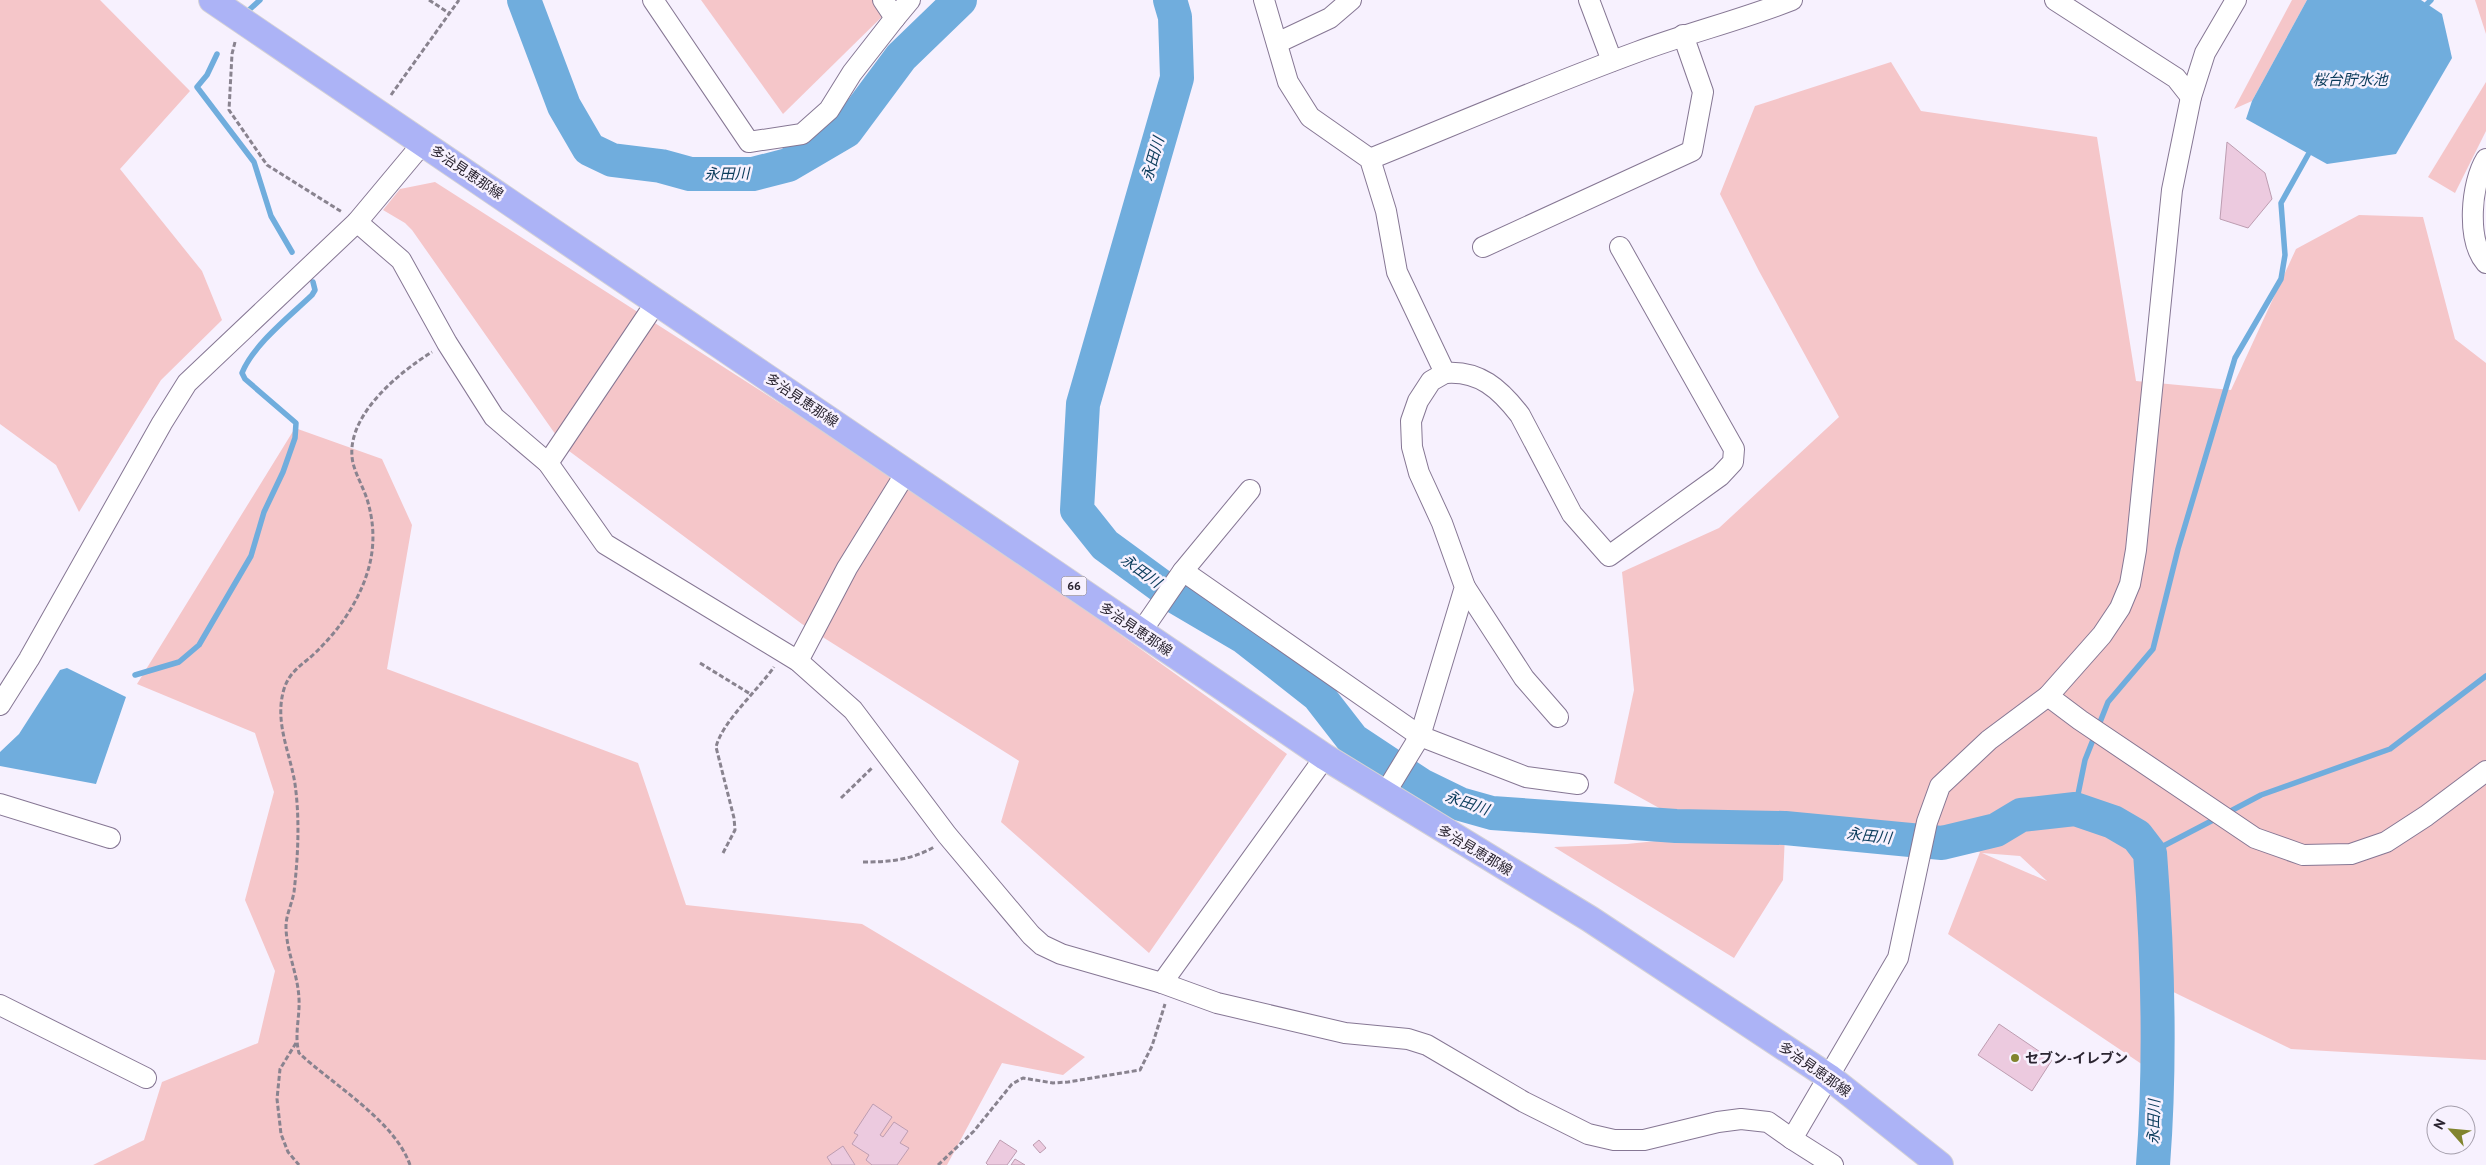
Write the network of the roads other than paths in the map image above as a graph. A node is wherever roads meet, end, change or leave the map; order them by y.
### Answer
1 (212, 0) edge
2 (653, 0) edge
3 (883, 0) edge
4 (910, 0) edge
5 (1264, 0) edge
6 (1351, 0) edge
7 (1589, 0) edge
8 (1792, 0) edge
9 (2055, 0) edge
10 (2236, 0) edge
11 (1755, 7) edge
12 (896, 18) junction
13 (1684, 35) junction
14 (1277, 43) junction
15 (1612, 61) junction
16 (2191, 97) junction
17 (423, 143) junction
18 (1370, 159) junction
19 (2486, 159) edge
20 (357, 222) junction
21 (1483, 247) dead end
22 (1620, 247) dead end
23 (2486, 263) edge
24 (657, 301) junction
25 (1445, 374) junction
26 (548, 463) junction
27 (908, 472) junction
28 (1250, 490) dead end
29 (1180, 575) junction
30 (1465, 587) junction
31 (1146, 626) junction
32 (790, 656) junction
33 (2048, 696) junction
34 (0, 705) edge
35 (1558, 717) dead end
36 (1418, 741) junction
37 (1325, 757) junction
38 (2486, 771) edge
39 (1578, 784) dead end
40 (1387, 790) junction
41 (0, 804) edge
42 (110, 838) dead end
43 (1166, 985) junction
44 (0, 1005) edge
45 (1829, 1077) junction
46 (146, 1078) dead end
47 (1792, 1139) junction
48 (1833, 1165) edge
49 (1940, 1165) edge

1 - 17 main road, 多治見恵那線 / 66
2 - 12 street
3 - 12 street
4 - 12 street
5 - 14 street
6 - 14 street
7 - 15 street
8 - 11 street
9 - 16 street
10 - 16 street
11 - 13 street
13 - 15 street
13 - 21 street
14 - 18 street
15 - 18 street
16 - 33 street
17 - 20 street
17 - 24 main road, 多治見恵那線 / 66
18 - 25 street
19 - 23 street
20 - 26 street
20 - 34 street
22 - 25 street
24 - 26 street
24 - 27 main road, 多治見恵那線 / 66
25 - 30 street
26 - 32 street
27 - 31 main road, 多治見恵那線 / 66
27 - 32 street
28 - 29 street
29 - 31 street
29 - 36 street
30 - 35 street
30 - 36 street
31 - 37 main road, 多治見恵那線 / 66
32 - 43 street
33 - 38 street
33 - 45 street
36 - 39 street
36 - 40 street
37 - 40 main road, 多治見恵那線 / 66
37 - 43 street
40 - 45 main road, 多治見恵那線 / 66
41 - 42 street
43 - 47 street
44 - 46 street
45 - 47 street
45 - 49 main road, 多治見恵那線 / 66
47 - 48 street

